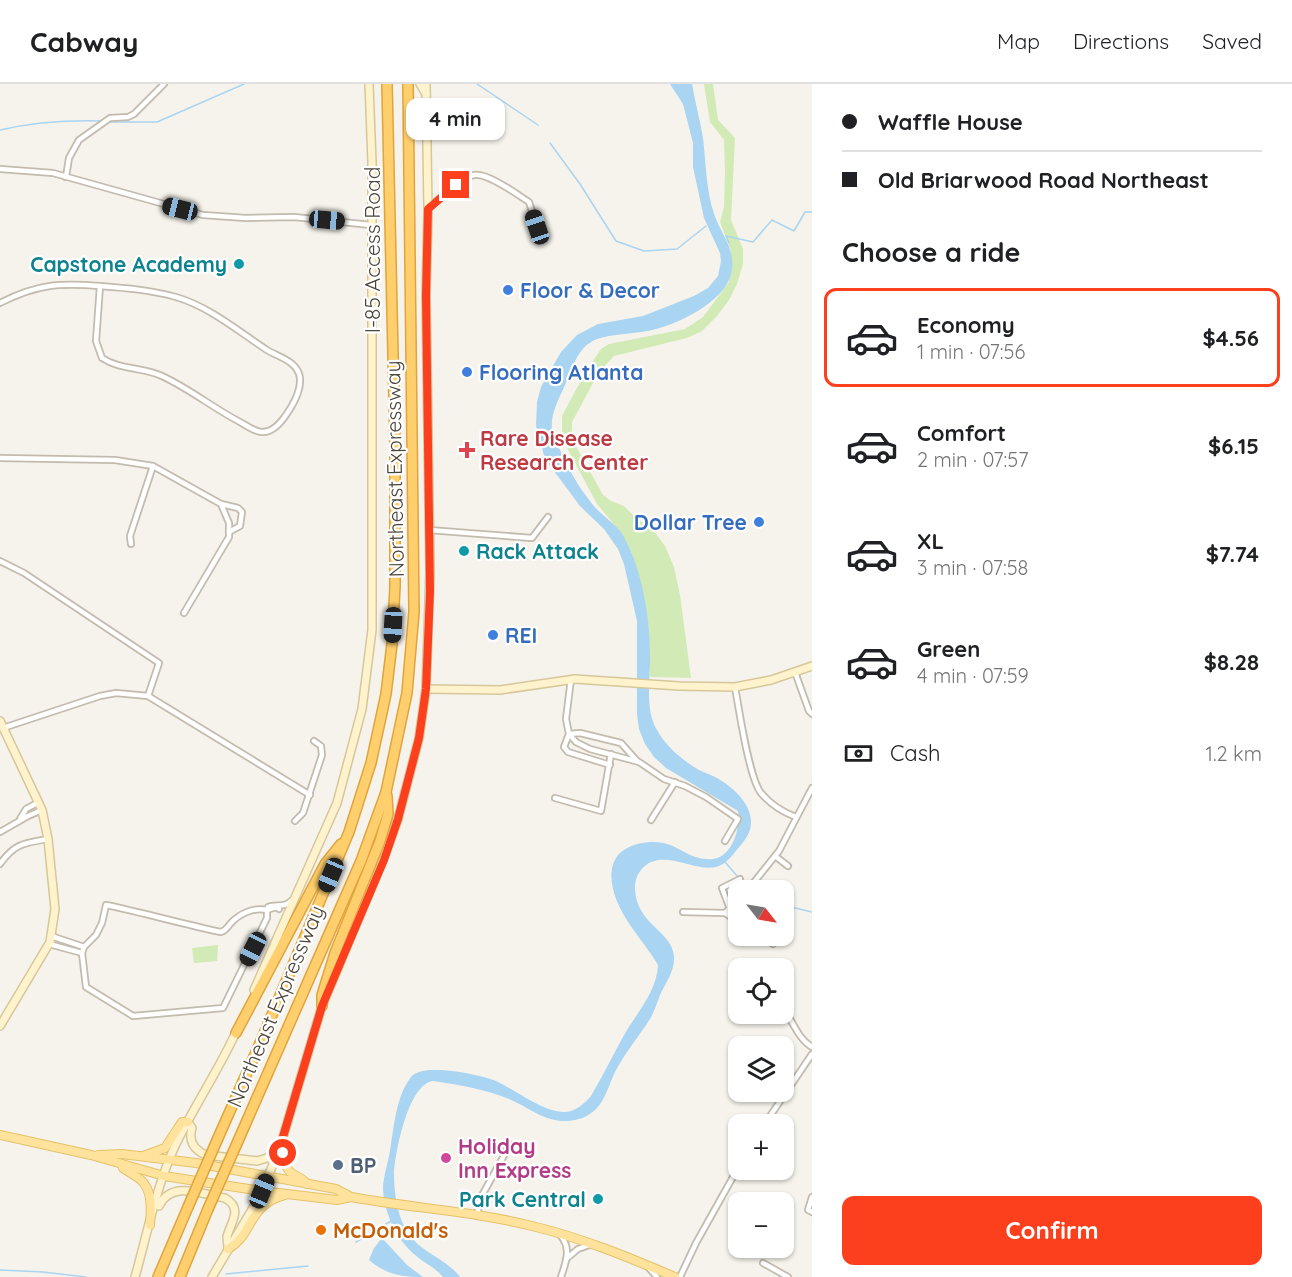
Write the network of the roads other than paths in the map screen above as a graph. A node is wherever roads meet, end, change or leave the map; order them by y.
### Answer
1 (164, 84) edge
2 (369, 84) edge
3 (376, 84) edge
4 (387, 84) edge
5 (420, 84) edge
6 (426, 84) edge
7 (408, 89) edge
8 (426, 94) junction
9 (369, 106) junction
10 (0, 170) edge
11 (66, 177) junction
12 (428, 209) junction
13 (371, 225) junction
14 (537, 227) dead end
15 (100, 286) junction
16 (0, 303) edge
17 (0, 458) edge
18 (153, 466) junction
19 (221, 504) junction
20 (548, 517) dead end
21 (429, 530) junction
22 (229, 532) junction
23 (131, 544) dead end
24 (0, 561) edge
25 (184, 614) dead end
26 (812, 666) edge
27 (795, 672) junction
28 (571, 679) junction
29 (735, 687) junction
30 (426, 689) junction
31 (148, 696) junction
32 (812, 714) edge
33 (1, 724) edge
34 (569, 734) junction
35 (314, 741) dead end
36 (611, 754) junction
37 (639, 762) junction
38 (610, 765) junction
39 (675, 782) junction
40 (812, 788) edge
41 (386, 792) junction
42 (310, 795) junction
43 (555, 798) dead end
44 (39, 802) junction
45 (42, 810) junction
46 (796, 817) junction
47 (19, 820) junction
48 (651, 820) dead end
49 (295, 821) dead end
50 (0, 832) edge
51 (349, 832) junction
52 (48, 839) junction
53 (725, 842) dead end
54 (775, 856) junction
55 (0, 864) edge
56 (788, 866) dead end
57 (756, 880) edge
58 (728, 885) edge
59 (297, 896) junction
60 (728, 904) edge
61 (280, 907) junction
62 (267, 910) junction
63 (728, 911) edge
64 (683, 912) dead end
65 (725, 913) junction
66 (728, 915) edge
67 (285, 921) junction
68 (50, 940) junction
69 (73, 943) junction
70 (84, 947) junction
71 (70, 950) junction
72 (82, 953) junction
73 (322, 1006) junction
74 (793, 1024) edge
75 (0, 1026) edge
76 (236, 1033) junction
77 (812, 1047) edge
78 (812, 1054) edge
79 (771, 1114) edge
80 (188, 1122) junction
81 (0, 1135) edge
82 (509, 1144) dead end
83 (280, 1147) junction
84 (90, 1155) junction
85 (142, 1156) junction
86 (170, 1160) junction
87 (120, 1165) junction
88 (164, 1176) junction
89 (268, 1177) junction
90 (731, 1180) edge
91 (307, 1184) junction
92 (262, 1191) junction
93 (292, 1193) junction
94 (351, 1197) junction
95 (812, 1197) edge
96 (812, 1212) edge
97 (477, 1216) junction
98 (150, 1225) junction
99 (558, 1233) junction
100 (592, 1244) junction
101 (228, 1249) junction
102 (566, 1259) junction
103 (763, 1263) dead end
104 (646, 1265) junction
105 (135, 1277) edge
106 (158, 1277) edge
107 (180, 1277) edge
108 (212, 1277) edge
109 (561, 1277) edge
110 (657, 1277) edge
111 (675, 1277) edge
112 (680, 1277) edge
113 (788, 1277) edge

1 - 11 street
2 - 9 main road, I-85 Access Road
3 - 9 main road
4 - 51 highway, Northeast Expressway
5 - 8 main road
6 - 8 main road
7 - 41 highway, Northeast Expressway
8 - 12 main road
9 - 13 main road, I-85 Access Road
10 - 11 street
11 - 13 street
12 - 14 street
12 - 21 main road
13 - 59 main road, I-85 Access Road
15 - 15 street
15 - 16 street
17 - 18 street
18 - 19 street
18 - 23 street
19 - 22 street
19 - 22 street
20 - 21 street
21 - 30 main road
22 - 25 street
24 - 31 street
26 - 27 main road
27 - 29 main road
27 - 32 street
28 - 29 main road
28 - 30 main road
28 - 34 street
29 - 46 street
30 - 73 main road
31 - 33 street
31 - 42 street
33 - 44 main road
34 - 36 street
34 - 37 street
34 - 38 street
35 - 42 street
36 - 37 street
36 - 38 street
37 - 39 street
38 - 43 street
39 - 48 street
39 - 53 street
40 - 46 street
41 - 73 highway
41 - 107 highway, Northeast Expressway, bridge
42 - 49 street
44 - 45 main road
44 - 47 street
45 - 47 street
45 - 52 main road
46 - 54 street
47 - 50 street
51 - 76 highway
51 - 106 highway, Northeast Expressway, bridge
52 - 55 street
52 - 68 main road
54 - 56 street
54 - 57 street
58 - 60 street
59 - 61 street
59 - 67 main road, I-85 Access Road
61 - 62 street
61 - 67 street
62 - 70 street
62 - 72 street
63 - 65 street
64 - 65 street
65 - 66 street
67 - 76 main road, I-85 Access Road
68 - 69 street
68 - 71 street
68 - 75 main road
69 - 70 street
69 - 71 street
70 - 72 street
71 - 72 street
73 - 83 main road
74 - 77 street
76 - 80 main road
78 - 79 street
80 - 83 main road
80 - 85 main road
80 - 86 main road
81 - 84 main road
82 - 97 street
83 - 89 main road
83 - 91 main road
84 - 85 main road
84 - 87 main road
85 - 86 main road
86 - 88 main road
86 - 89 main road
87 - 88 main road
87 - 98 main road
88 - 92 main road
88 - 98 main road
89 - 91 main road
89 - 92 main road
90 - 112 street
91 - 94 main road
92 - 93 main road
92 - 101 main road
93 - 94 main road
93 - 101 main road
94 - 97 main road
95 - 96 street
97 - 99 main road
98 - 101 main road
98 - 105 main road
99 - 100 main road
99 - 102 street
100 - 102 street
100 - 104 main road
101 - 108 main road
102 - 109 street
103 - 113 street
104 - 110 street
104 - 111 main road

